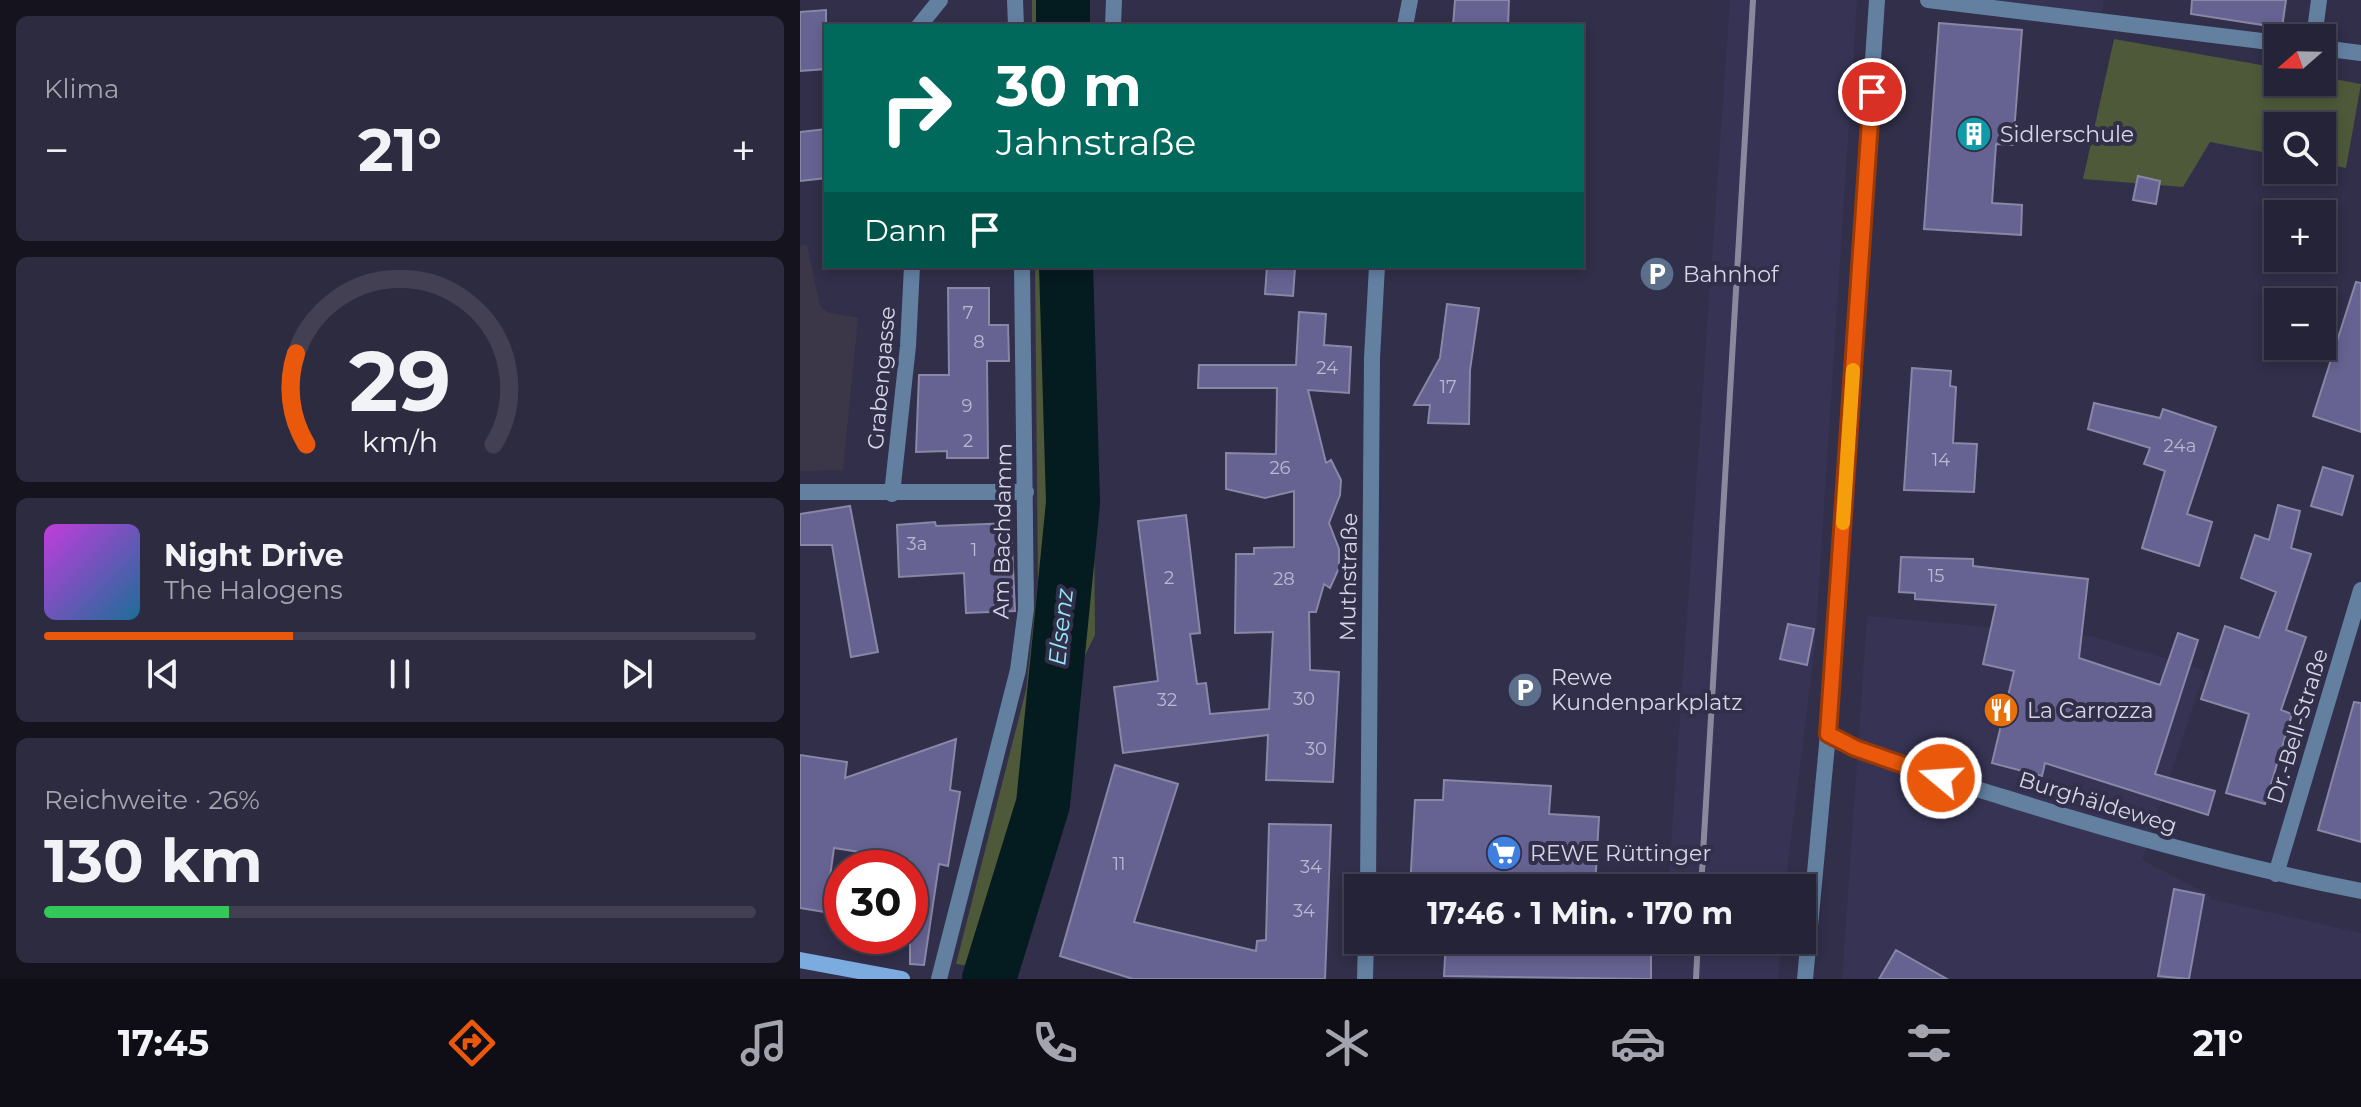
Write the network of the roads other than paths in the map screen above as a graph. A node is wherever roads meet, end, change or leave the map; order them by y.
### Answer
1 (940, 0) edge
2 (1015, 0) edge
3 (1114, 0) edge
4 (1410, 0) edge
5 (1877, 0) edge
6 (1928, 0) edge
7 (2319, 0) edge
8 (921, 24) edge
9 (1016, 24) edge
10 (1113, 24) edge
11 (1405, 24) edge
12 (2316, 24) edge
13 (2264, 41) edge
14 (2336, 50) edge
15 (2361, 53) edge
16 (912, 268) edge
17 (1022, 268) edge
18 (1377, 268) edge
19 (800, 492) edge
20 (1026, 492) junction
21 (892, 494) junction
22 (2361, 590) edge
23 (1828, 734) junction
24 (1368, 874) edge
25 (2276, 874) junction
26 (2361, 891) edge
27 (1366, 954) edge
28 (1368, 954) edge
29 (800, 960) edge
30 (902, 979) edge
31 (939, 979) edge
32 (1365, 979) edge
33 (1377, 979) edge
34 (1805, 979) edge

1 - 8 street
2 - 9 street
3 - 10 street
4 - 11 street
5 - 23 street
6 - 13 street
7 - 12 street
14 - 15 street
16 - 21 street, Grabengasse
17 - 20 street, Am Bachdamm
18 - 24 street, Muthstraße
19 - 21 street
20 - 21 street
20 - 31 street, Am Bachdamm
22 - 25 street, Dr.-Bell-Straße
23 - 25 street, Burghäldeweg
23 - 34 street
25 - 26 street, Burghäldeweg
27 - 32 street
28 - 33 street
29 - 30 main road

